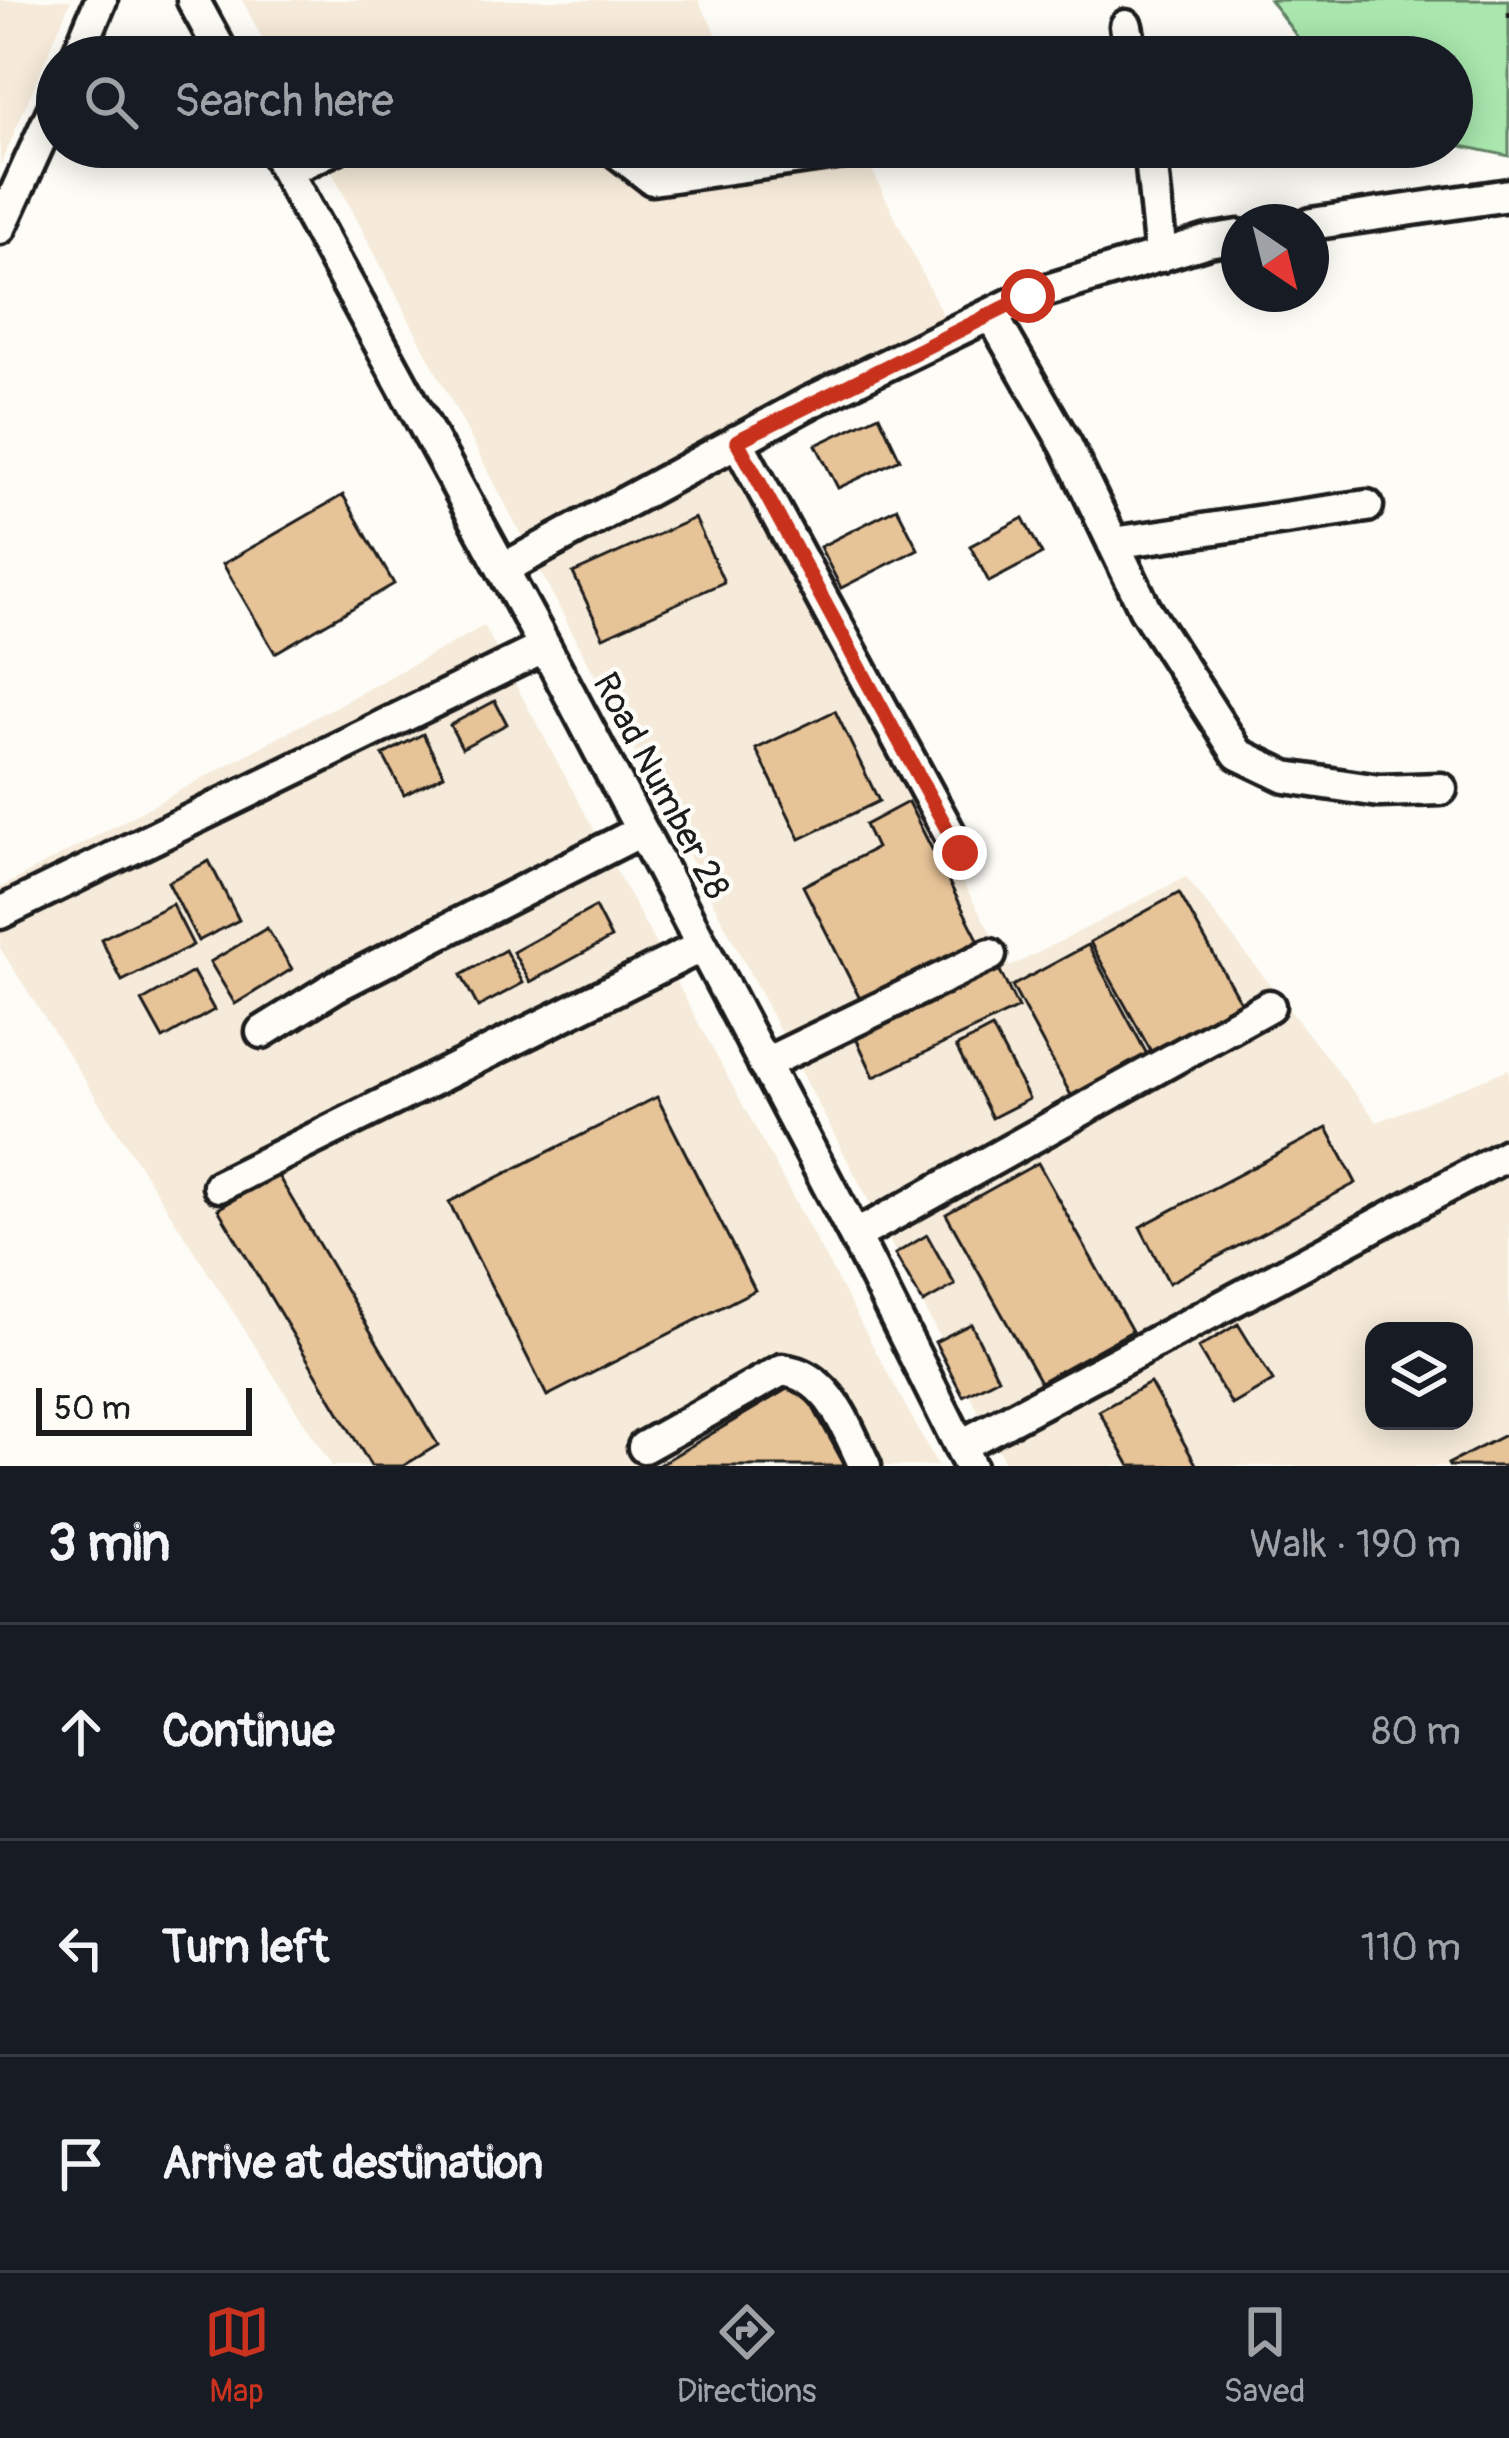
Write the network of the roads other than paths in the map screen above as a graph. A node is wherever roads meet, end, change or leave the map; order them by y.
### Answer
1 (101, 0) edge
2 (193, 0) edge
3 (1126, 26) dead end
4 (86, 36) edge
5 (213, 36) edge
6 (1128, 36) edge
7 (36, 148) edge
8 (284, 168) edge
9 (639, 168) edge
10 (725, 168) edge
11 (1152, 168) edge
12 (1509, 195) edge
13 (1329, 221) edge
14 (0, 228) edge
15 (1221, 241) edge
16 (1161, 256) junction
17 (991, 314) junction
18 (737, 441) junction
19 (1367, 506) dead end
20 (1113, 543) junction
21 (503, 569) junction
22 (545, 647) junction
23 (1441, 789) dead end
24 (641, 831) junction
25 (960, 853) dead end
26 (0, 913) edge
27 (702, 946) junction
28 (990, 955) dead end
29 (1269, 1006) dead end
30 (262, 1032) dead end
31 (764, 1064) junction
32 (1509, 1154) edge
33 (219, 1186) dead end
34 (854, 1236) junction
35 (644, 1447) dead end
36 (965, 1456) edge
37 (865, 1466) edge

1 - 4 street
2 - 5 street
3 - 6 street
7 - 14 street
8 - 21 street, Road Number 28
9 - 10 street
11 - 16 street
12 - 13 street
15 - 16 street
16 - 17 street
17 - 18 street
17 - 20 street
18 - 21 street
18 - 25 street
19 - 20 street
20 - 23 street
21 - 22 street, Road Number 28
22 - 24 street, Road Number 28
22 - 26 street
24 - 27 street, Road Number 28
24 - 30 street
27 - 31 street, Road Number 28
27 - 33 street
28 - 31 street
29 - 34 street
31 - 34 street, Road Number 28
32 - 36 street
34 - 36 street, Road Number 28
35 - 37 street

